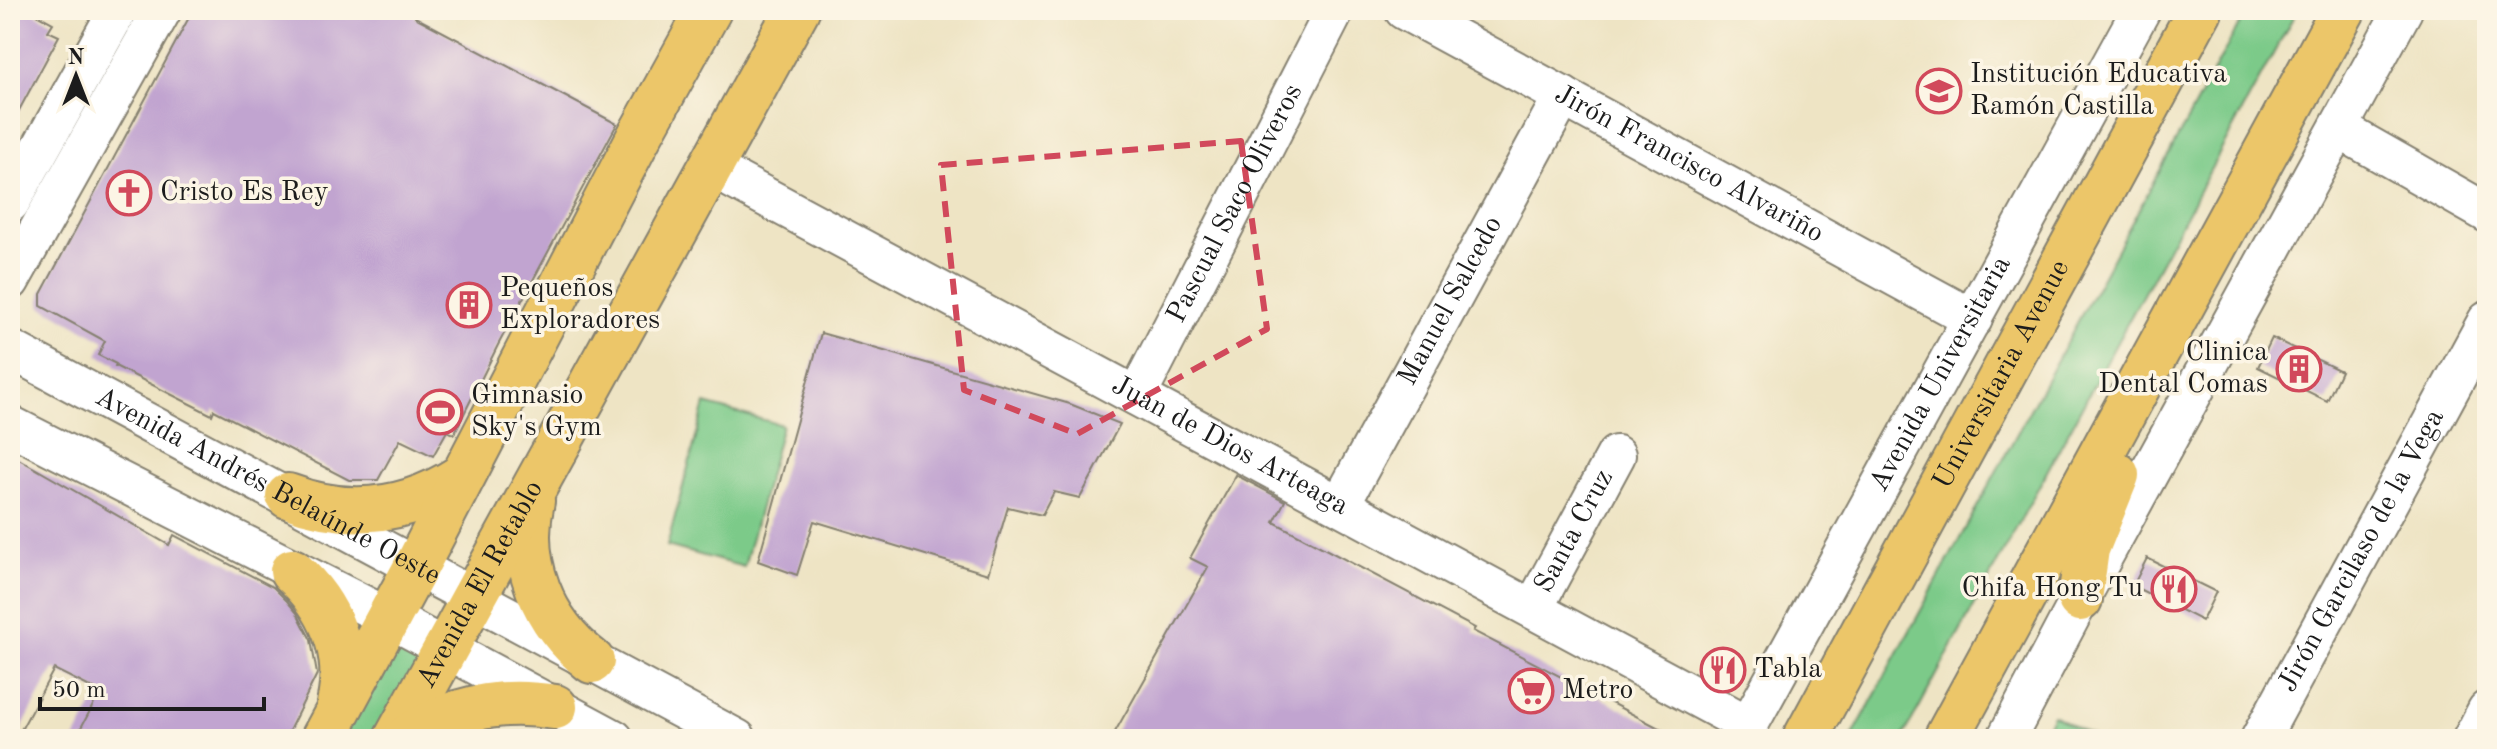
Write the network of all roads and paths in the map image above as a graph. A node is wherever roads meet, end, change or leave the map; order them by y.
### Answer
1 (118, 10) edge
2 (162, 10) edge
3 (709, 10) edge
4 (797, 10) edge
5 (1335, 10) edge
6 (1404, 10) edge
7 (2141, 10) edge
8 (2200, 10) edge
9 (2343, 10) edge
10 (2403, 10) edge
11 (1563, 96) junction
12 (2339, 129) junction
13 (710, 167) junction
14 (10, 203) edge
15 (2487, 213) edge
16 (10, 281) edge
17 (1973, 319) junction
18 (2487, 321) edge
19 (2159, 346) junction
20 (10, 349) edge
21 (1137, 396) junction
22 (10, 425) edge
23 (1616, 455) dead end
24 (461, 477) junction
25 (535, 490) junction
26 (288, 496) junction
27 (1340, 505) junction
28 (416, 567) junction
29 (292, 571) junction
30 (474, 597) junction
31 (2080, 599) junction
32 (1533, 609) junction
33 (389, 618) junction
34 (445, 649) junction
35 (592, 661) junction
36 (555, 707) junction
37 (2487, 710) edge
38 (1813, 725) edge
39 (330, 726) edge
40 (1756, 734) edge
41 (396, 739) edge
42 (405, 739) edge
43 (614, 739) edge
44 (737, 739) edge
45 (1946, 739) edge
46 (2006, 739) edge
47 (2260, 739) edge
48 (2472, 739) edge

1 - 14 street
2 - 16 street
3 - 24 main road
4 - 13 main road, Avenida El Retablo
5 - 21 street, Pascual Saco Oliveros
6 - 11 street, Jirón Francisco Alvariño
7 - 17 street, Avenida Universitaria
8 - 38 main road, Universitaria Avenue
9 - 19 main road
10 - 12 street
11 - 17 street, Jirón Francisco Alvariño
11 - 27 street, Manuel Salcedo
12 - 15 street
12 - 31 street
13 - 21 street, Juan de Dios Arteaga
13 - 25 main road, Avenida El Retablo
17 - 40 street, Avenida Universitaria
18 - 47 street, Jirón Garcilaso de la Vega
19 - 31 main road
19 - 45 main road
20 - 26 street, Avenida Andrés Belaúnde Oeste
21 - 27 street, Juan de Dios Arteaga
22 - 29 street
23 - 32 street, Santa Cruz
24 - 26 main road
24 - 28 main road
25 - 30 main road, Avenida El Retablo
25 - 35 main road
26 - 28 street, Avenida Andrés Belaúnde Oeste
27 - 32 street, Juan de Dios Arteaga
28 - 30 street, Avenida Andrés Belaúnde Oeste
28 - 33 main road
29 - 33 street
29 - 39 main road
30 - 34 main road, Avenida El Retablo
30 - 35 street, Avenida Andrés Belaúnde Oeste
31 - 46 street
32 - 40 street, Juan de Dios Arteaga
33 - 34 street
33 - 39 main road
34 - 36 street
34 - 41 main road, Avenida El Retablo
35 - 44 street, Avenida Andrés Belaúnde Oeste
36 - 42 main road
36 - 43 street
37 - 48 street
38 - 40 main road

